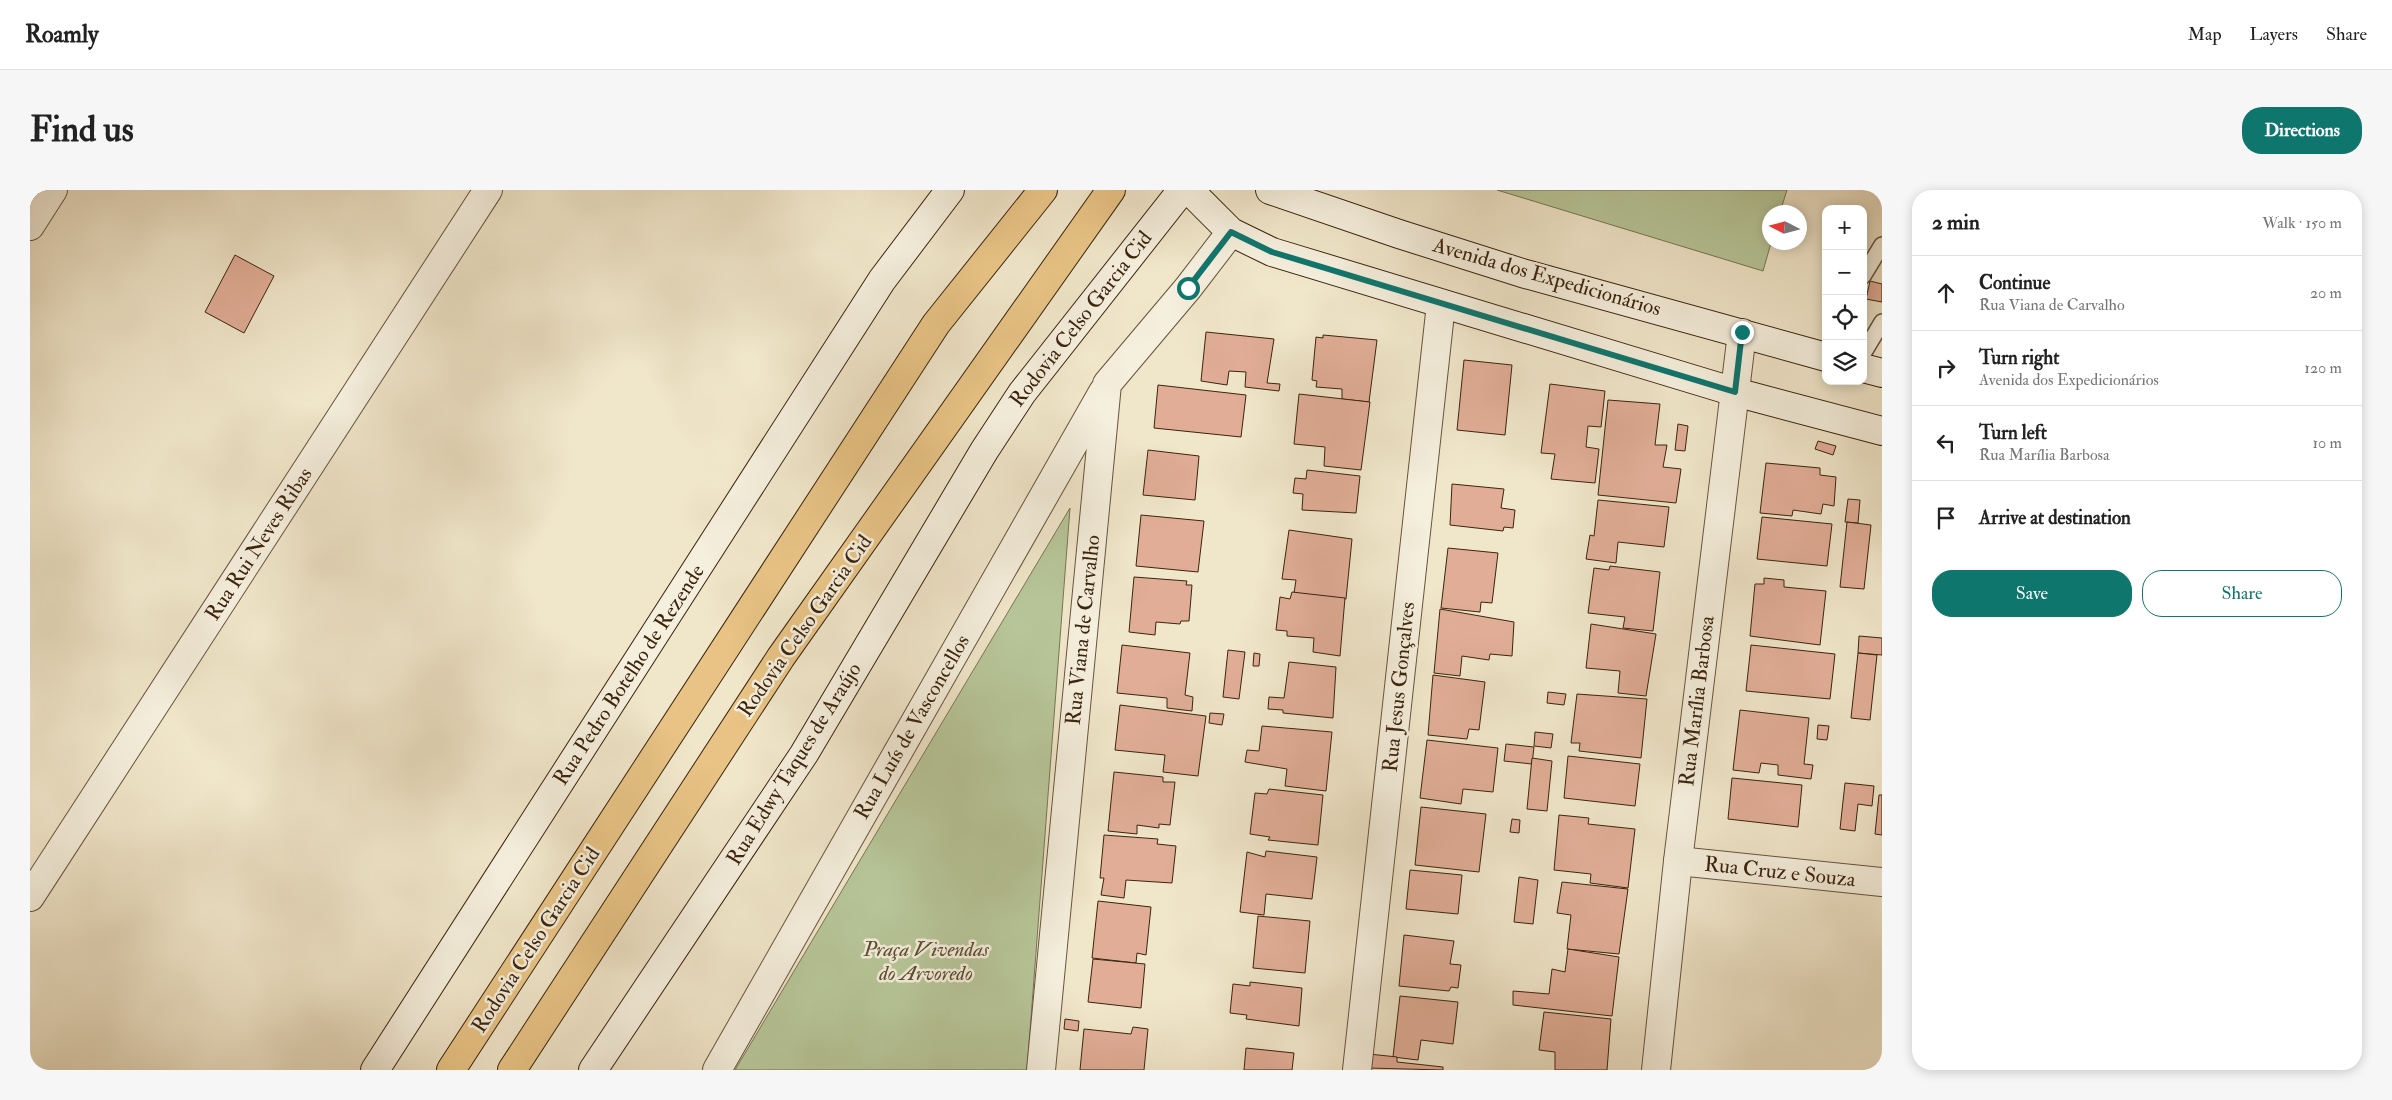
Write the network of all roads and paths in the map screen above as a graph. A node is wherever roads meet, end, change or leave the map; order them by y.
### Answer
1 (53, 190) edge
2 (488, 190) edge
3 (950, 190) edge
4 (1043, 190) edge
5 (1111, 190) edge
6 (1182, 190) edge
7 (1189, 190) edge
8 (1271, 190) edge
9 (30, 226) edge
10 (1231, 232) junction
11 (1882, 245) edge
12 (1867, 269) edge
13 (1441, 304) junction
14 (1882, 322) edge
15 (1742, 332) junction
16 (1867, 347) edge
17 (1822, 352) edge
18 (1867, 369) edge
19 (1882, 373) edge
20 (1107, 384) junction
21 (1735, 392) junction
22 (1882, 431) edge
23 (984, 451) joint
24 (1678, 861) junction
25 (1882, 882) edge
26 (30, 897) edge
27 (375, 1070) edge
28 (451, 1070) edge
29 (512, 1070) edge
30 (593, 1070) edge
31 (717, 1070) edge
32 (1041, 1070) edge
33 (1357, 1070) edge
34 (1656, 1070) edge

1 - 9 street
2 - 26 street, Rua Rui Neves Ribas
3 - 27 street, Rua Pedro Botelho de Rezende
4 - 28 highway, Rodovia Celso Garcia Cid
5 - 29 highway, Rodovia Celso Garcia Cid
6 - 23 street, Rodovia Celso Garcia Cid
7 - 10 street
8 - 15 street, Avenida dos Expedicionários
10 - 13 street
10 - 20 street
11 - 12 lane
13 - 21 street
13 - 33 street, Rua Jesus Gonçalves
14 - 16 lane
15 - 17 street, Avenida dos Expedicionários
15 - 21 street, Rua Marília Barbosa
18 - 19 street
20 - 31 street, Rua Luís de Vasconcellos
20 - 32 street, Rua Viana de Carvalho
21 - 22 street
21 - 24 street, Rua Marília Barbosa
23 - 30 street, Rua Edwy Taques de Araújo
24 - 25 street, Rua Cruz e Souza
24 - 34 street, Rua Marília Barbosa

